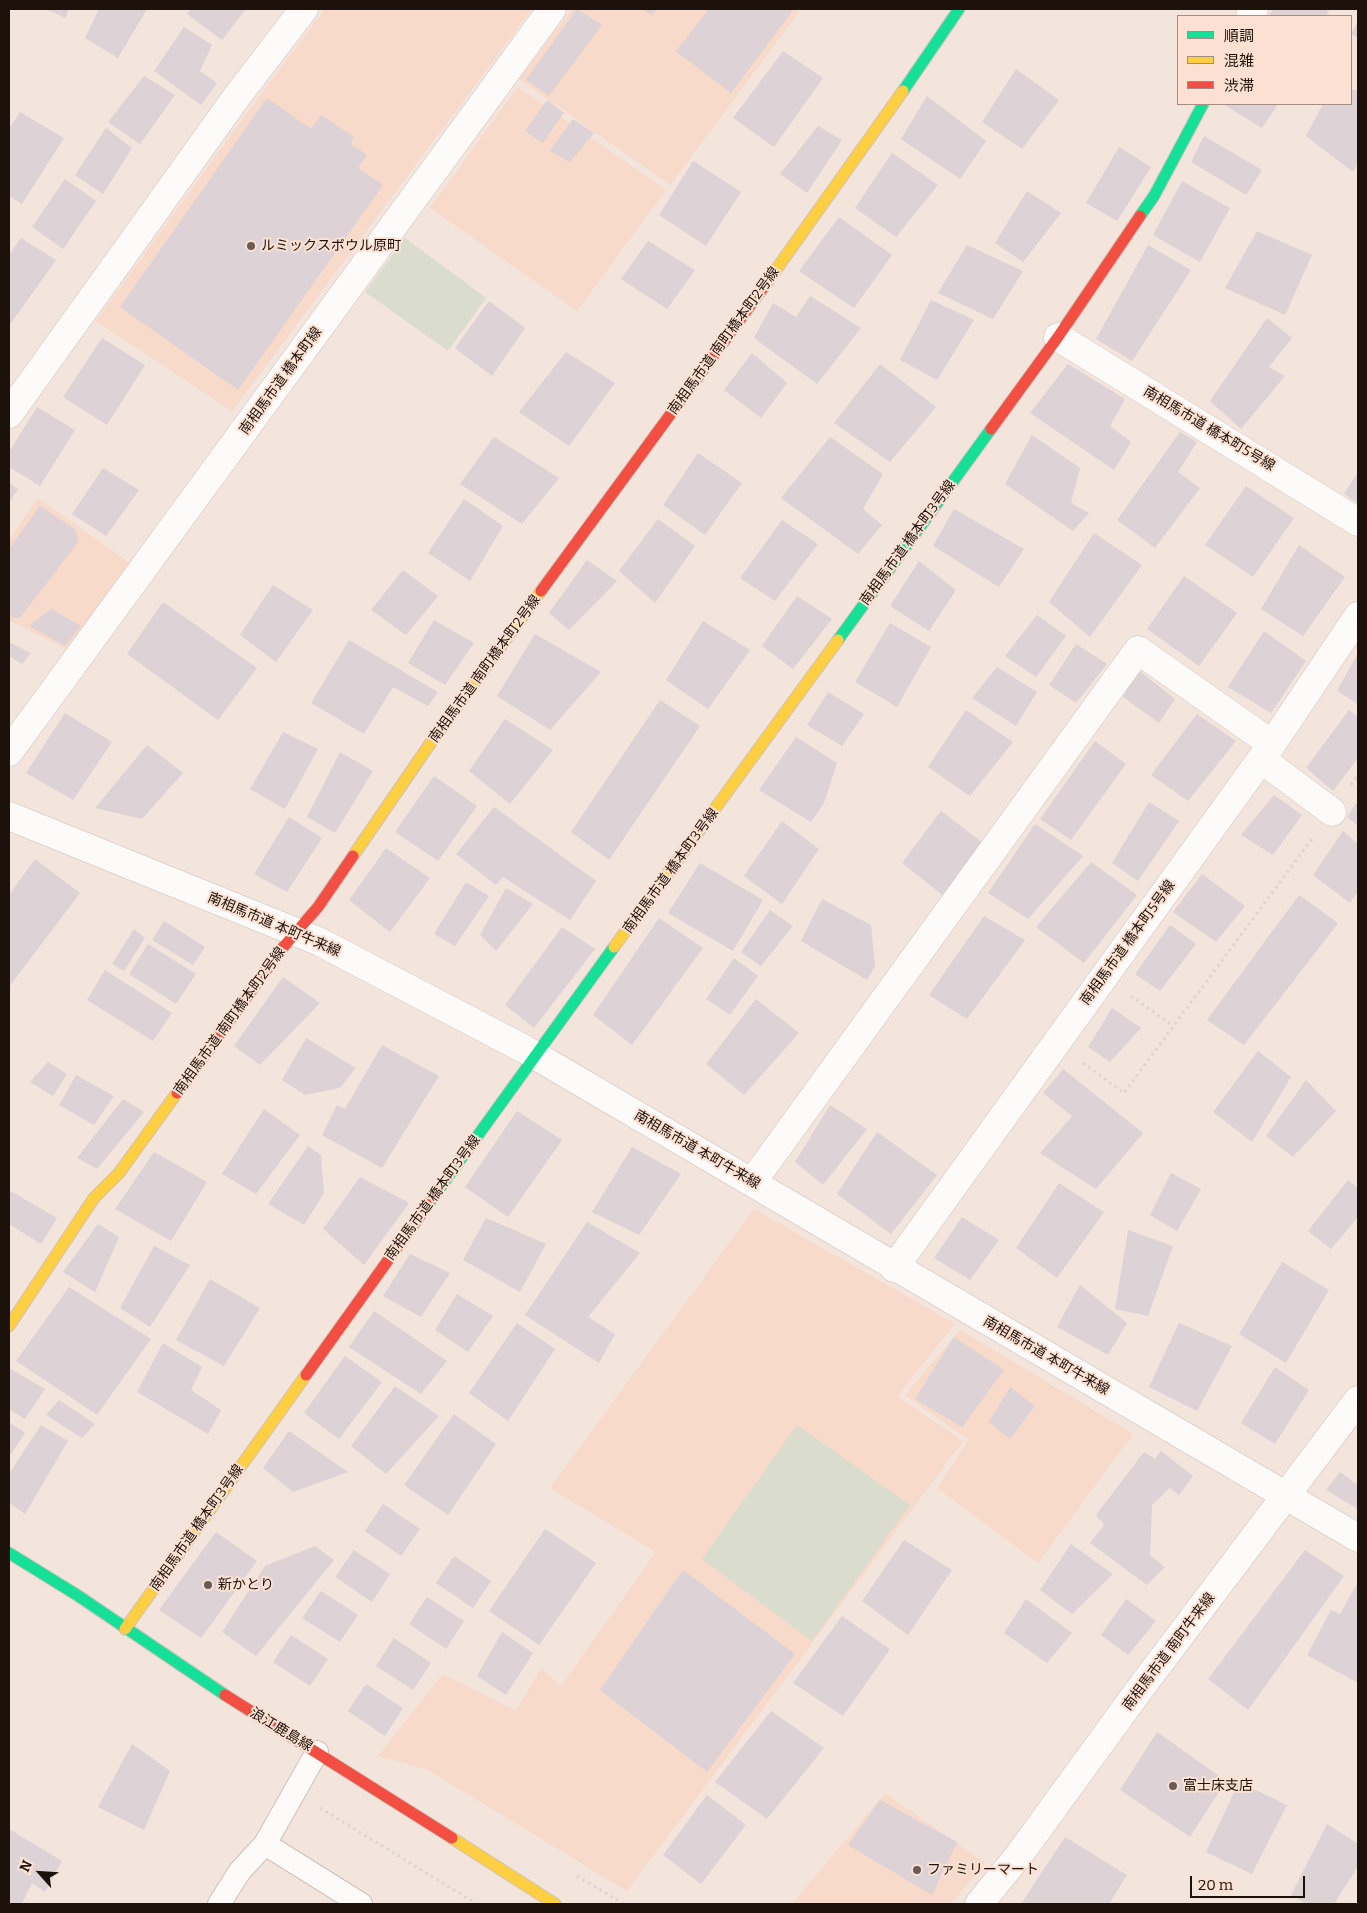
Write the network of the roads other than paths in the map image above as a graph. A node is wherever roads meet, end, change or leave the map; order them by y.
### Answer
1 (304, 9) edge
2 (552, 9) edge
3 (959, 9) edge
4 (1202, 105) edge
5 (1058, 338) junction
6 (9, 414) edge
7 (1358, 522) edge
8 (1358, 616) edge
9 (9, 752) edge
10 (1266, 752) junction
11 (1332, 812) road end
12 (9, 816) edge
13 (297, 933) junction
14 (536, 1055) junction
15 (753, 1181) junction
16 (894, 1268) junction
17 (9, 1326) edge
18 (1358, 1400) edge
19 (1286, 1497) junction
20 (1358, 1538) edge
21 (9, 1553) edge
22 (124, 1629) junction
23 (317, 1752) junction
24 (265, 1844) junction
25 (219, 1904) edge
26 (361, 1904) edge
27 (555, 1904) edge
28 (980, 1904) edge

1 - 6 street
2 - 9 street, 南相馬市道 橋本町線
3 - 13 street, 南相馬市道 南町橋本町2号線
4 - 5 street, 南相馬市道 橋本町3号線
5 - 7 street, 南相馬市道 橋本町5号線
5 - 14 street, 南相馬市道 橋本町3号線
8 - 10 street, 南相馬市道 橋本町5号線
10 - 11 street
10 - 15 street
10 - 16 street, 南相馬市道 橋本町5号線
12 - 13 street, 南相馬市道 本町牛来線
13 - 14 street, 南相馬市道 本町牛来線
13 - 17 street, 南相馬市道 南町橋本町2号線
14 - 15 street, 南相馬市道 本町牛来線
14 - 22 street, 南相馬市道 橋本町3号線
15 - 16 street, 南相馬市道 本町牛来線
16 - 19 street, 南相馬市道 本町牛来線
18 - 19 street, 南相馬市道 南町牛来線
19 - 20 street, 南相馬市道 本町牛来線
19 - 28 street, 南相馬市道 南町牛来線
21 - 22 street, 浪江鹿島線
22 - 23 street, 浪江鹿島線
23 - 24 lane
23 - 27 street, 浪江鹿島線
24 - 25 lane
24 - 26 lane

